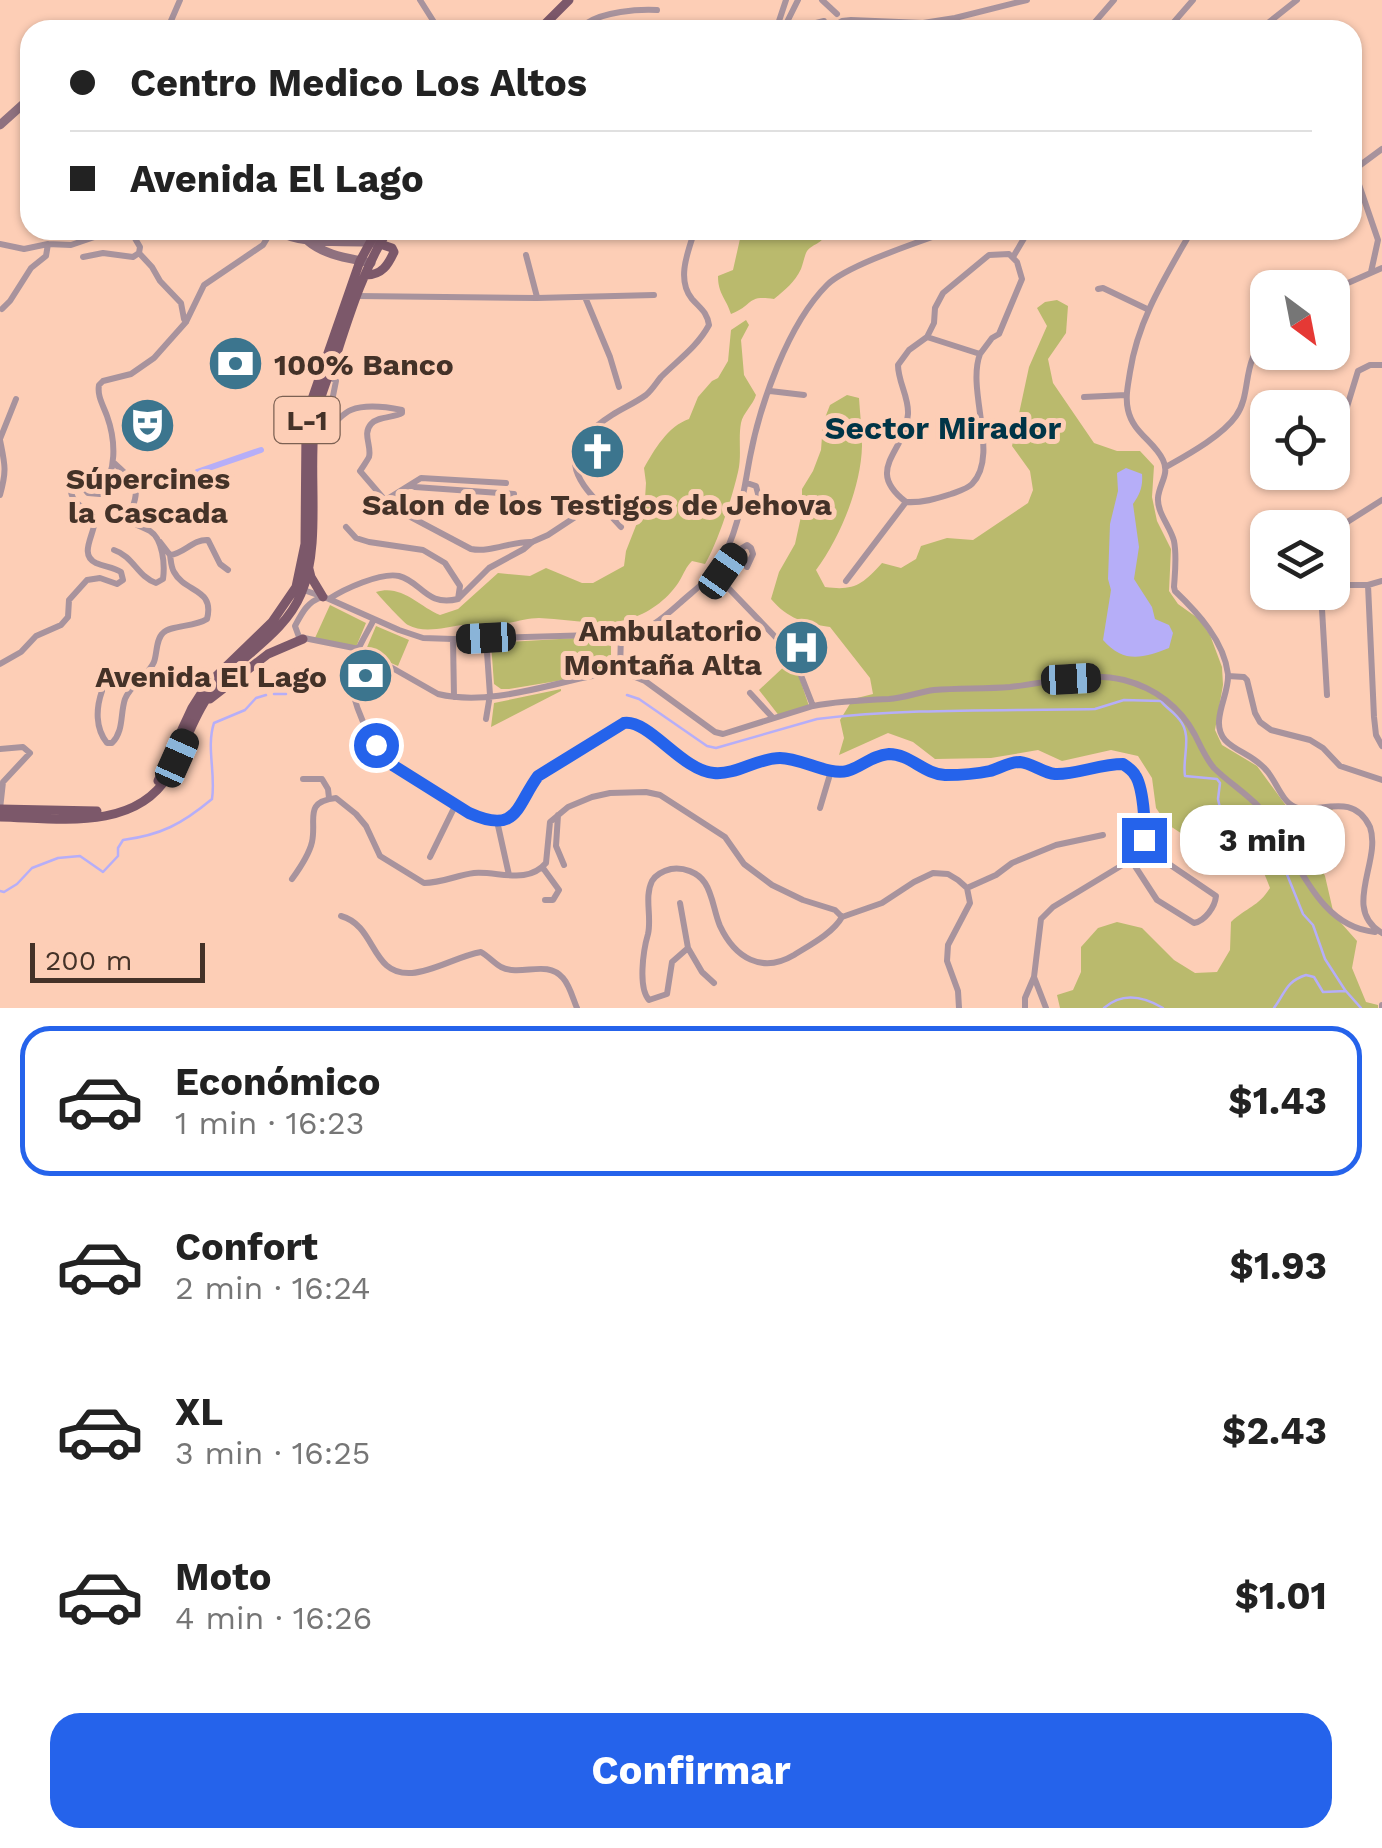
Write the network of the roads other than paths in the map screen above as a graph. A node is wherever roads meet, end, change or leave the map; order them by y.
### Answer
1 (573, 0) edge
2 (822, 0) edge
3 (1027, 0) edge
4 (1114, 0) edge
5 (1193, 0) edge
6 (1297, 0) edge
7 (657, 10) dead end
8 (838, 14) dead end
9 (550, 20) edge
10 (556, 20) edge
11 (592, 20) edge
12 (943, 20) edge
13 (1097, 20) edge
14 (1176, 20) edge
15 (1272, 20) edge
16 (20, 107) edge
17 (0, 125) edge
18 (1362, 194) edge
19 (86, 240) edge
20 (136, 240) edge
21 (267, 240) edge
22 (307, 240) edge
23 (332, 240) edge
24 (373, 240) edge
25 (378, 240) edge
26 (691, 240) edge
27 (927, 240) edge
28 (1024, 240) edge
29 (1186, 240) edge
30 (0, 244) edge
31 (48, 244) junction
32 (139, 253) junction
33 (526, 255) dead end
34 (336, 256) junction
35 (1012, 256) junction
36 (83, 257) dead end
37 (366, 262) junction
38 (1382, 268) edge
39 (1371, 272) junction
40 (366, 275) junction
41 (1350, 282) edge
42 (352, 283) junction
43 (1098, 289) dead end
44 (654, 295) dead end
45 (357, 296) junction
46 (586, 297) junction
47 (538, 298) junction
48 (2, 309) edge
49 (1148, 309) junction
50 (186, 322) junction
51 (926, 337) junction
52 (980, 354) junction
53 (1250, 360) edge
54 (1382, 365) edge
55 (328, 376) junction
56 (619, 386) dead end
57 (770, 392) junction
58 (804, 395) dead end
59 (1126, 396) junction
60 (1084, 397) dead end
61 (1350, 397) edge
62 (16, 399) dead end
63 (0, 440) edge
64 (114, 462) junction
65 (1166, 468) junction
66 (747, 483) junction
67 (506, 484) dead end
68 (410, 485) junction
69 (514, 494) dead end
70 (0, 495) edge
71 (1382, 500) edge
72 (383, 501) junction
73 (598, 502) junction
74 (906, 502) junction
75 (783, 513) dead end
76 (1350, 520) edge
77 (346, 527) dead end
78 (621, 527) dead end
79 (159, 541) junction
80 (532, 542) junction
81 (114, 550) dead end
82 (170, 555) junction
83 (305, 567) junction
84 (747, 568) dead end
85 (228, 570) dead end
86 (716, 570) junction
87 (846, 580) dead end
88 (1382, 581) edge
89 (1350, 585) edge
90 (1368, 585) junction
91 (300, 588) junction
92 (326, 598) junction
93 (458, 599) junction
94 (305, 608) junction
95 (1322, 610) edge
96 (374, 619) junction
97 (621, 634) junction
98 (486, 638) junction
99 (303, 639) junction
100 (453, 640) junction
101 (359, 649) junction
102 (0, 664) edge
103 (620, 671) junction
104 (1228, 676) junction
105 (102, 691) dead end
106 (750, 693) dead end
107 (490, 695) junction
108 (1327, 695) dead end
109 (454, 696) junction
110 (204, 703) junction
111 (812, 706) junction
112 (773, 718) junction
113 (486, 719) dead end
114 (1382, 746) edge
115 (0, 749) edge
116 (831, 771) junction
117 (303, 779) dead end
118 (1382, 780) edge
119 (329, 798) junction
120 (456, 804) junction
121 (0, 808) edge
122 (820, 808) dead end
123 (558, 814) junction
124 (0, 817) edge
125 (498, 821) junction
126 (1102, 836) dead end
127 (1142, 845) junction
128 (430, 857) dead end
129 (1130, 860) junction
130 (564, 865) dead end
131 (543, 868) junction
132 (509, 875) junction
133 (292, 879) dead end
134 (967, 888) junction
135 (545, 900) dead end
136 (680, 903) dead end
137 (340, 916) dead end
138 (842, 917) junction
139 (1382, 932) edge
140 (688, 948) junction
141 (1034, 977) junction
142 (714, 983) dead end
143 (645, 1002) edge
144 (577, 1008) edge
145 (960, 1008) edge
146 (1025, 1008) edge
147 (1046, 1008) edge

1 - 9 main road
1 - 10 main road
2 - 8 street
3 - 12 street
4 - 13 street
5 - 14 street
6 - 15 street
7 - 11 street
16 - 17 street
18 - 39 street
19 - 31 street
20 - 32 street
21 - 50 street
22 - 34 street
23 - 34 street
24 - 37 main road, L-1
25 - 40 main road
26 - 73 street
27 - 57 street
28 - 35 street
29 - 49 street
30 - 31 street
31 - 48 street
32 - 36 street
32 - 50 street
33 - 47 street
34 - 37 street
34 - 42 street
35 - 51 street
35 - 52 street
37 - 40 main road, L-1
37 - 42 main road, L-1
38 - 39 street
39 - 41 street
40 - 45 main road, L-1
42 - 83 main road, L-1
43 - 49 street
44 - 46 street
45 - 47 street
45 - 55 main road, L-1
46 - 47 street
46 - 56 street
49 - 59 street
50 - 64 street
51 - 52 street
51 - 74 street
52 - 74 street
53 - 65 street
54 - 61 street
55 - 72 street
55 - 83 main road, L-1
57 - 58 street
57 - 66 street
59 - 60 street
59 - 65 street
62 - 63 street
63 - 70 street
64 - 79 street
64 - 102 street
65 - 104 street
66 - 75 street
66 - 86 street
67 - 68 street
68 - 69 street
68 - 72 street
71 - 76 street
72 - 80 street
73 - 78 street
73 - 80 street
74 - 87 street
77 - 93 street
79 - 81 street
79 - 82 street
80 - 93 street
82 - 85 street
82 - 105 street
83 - 91 main road, L-1
83 - 92 main road, L-1
84 - 86 street
86 - 97 street
86 - 111 street
88 - 90 street
89 - 90 street
90 - 114 street
91 - 92 street
91 - 94 main road
91 - 110 main road, L-1
91 - 121 main road, L-1
92 - 93 street
92 - 94 street
92 - 96 street
94 - 99 street
95 - 108 street
96 - 100 street
96 - 101 street
97 - 98 street
97 - 103 street
98 - 100 street
98 - 107 street
99 - 101 street
99 - 110 main road
100 - 109 street
101 - 109 street
101 - 120 street
103 - 107 street
103 - 112 street
104 - 118 street
104 - 139 street
106 - 112 street
107 - 109 street
107 - 113 street
110 - 124 main road, L-1
111 - 112 street
111 - 139 street
115 - 121 street
116 - 122 street
116 - 125 street
116 - 127 street
117 - 119 street
119 - 132 street
119 - 133 street
120 - 125 street
120 - 128 street
123 - 130 street
123 - 131 street
123 - 138 street
125 - 132 street
126 - 134 street
127 - 129 street
127 - 129 street
129 - 141 street
131 - 132 street
131 - 135 street
134 - 138 street
134 - 145 street
136 - 140 street
137 - 144 street
138 - 143 street
140 - 142 street
140 - 143 street
141 - 146 street
141 - 147 street

